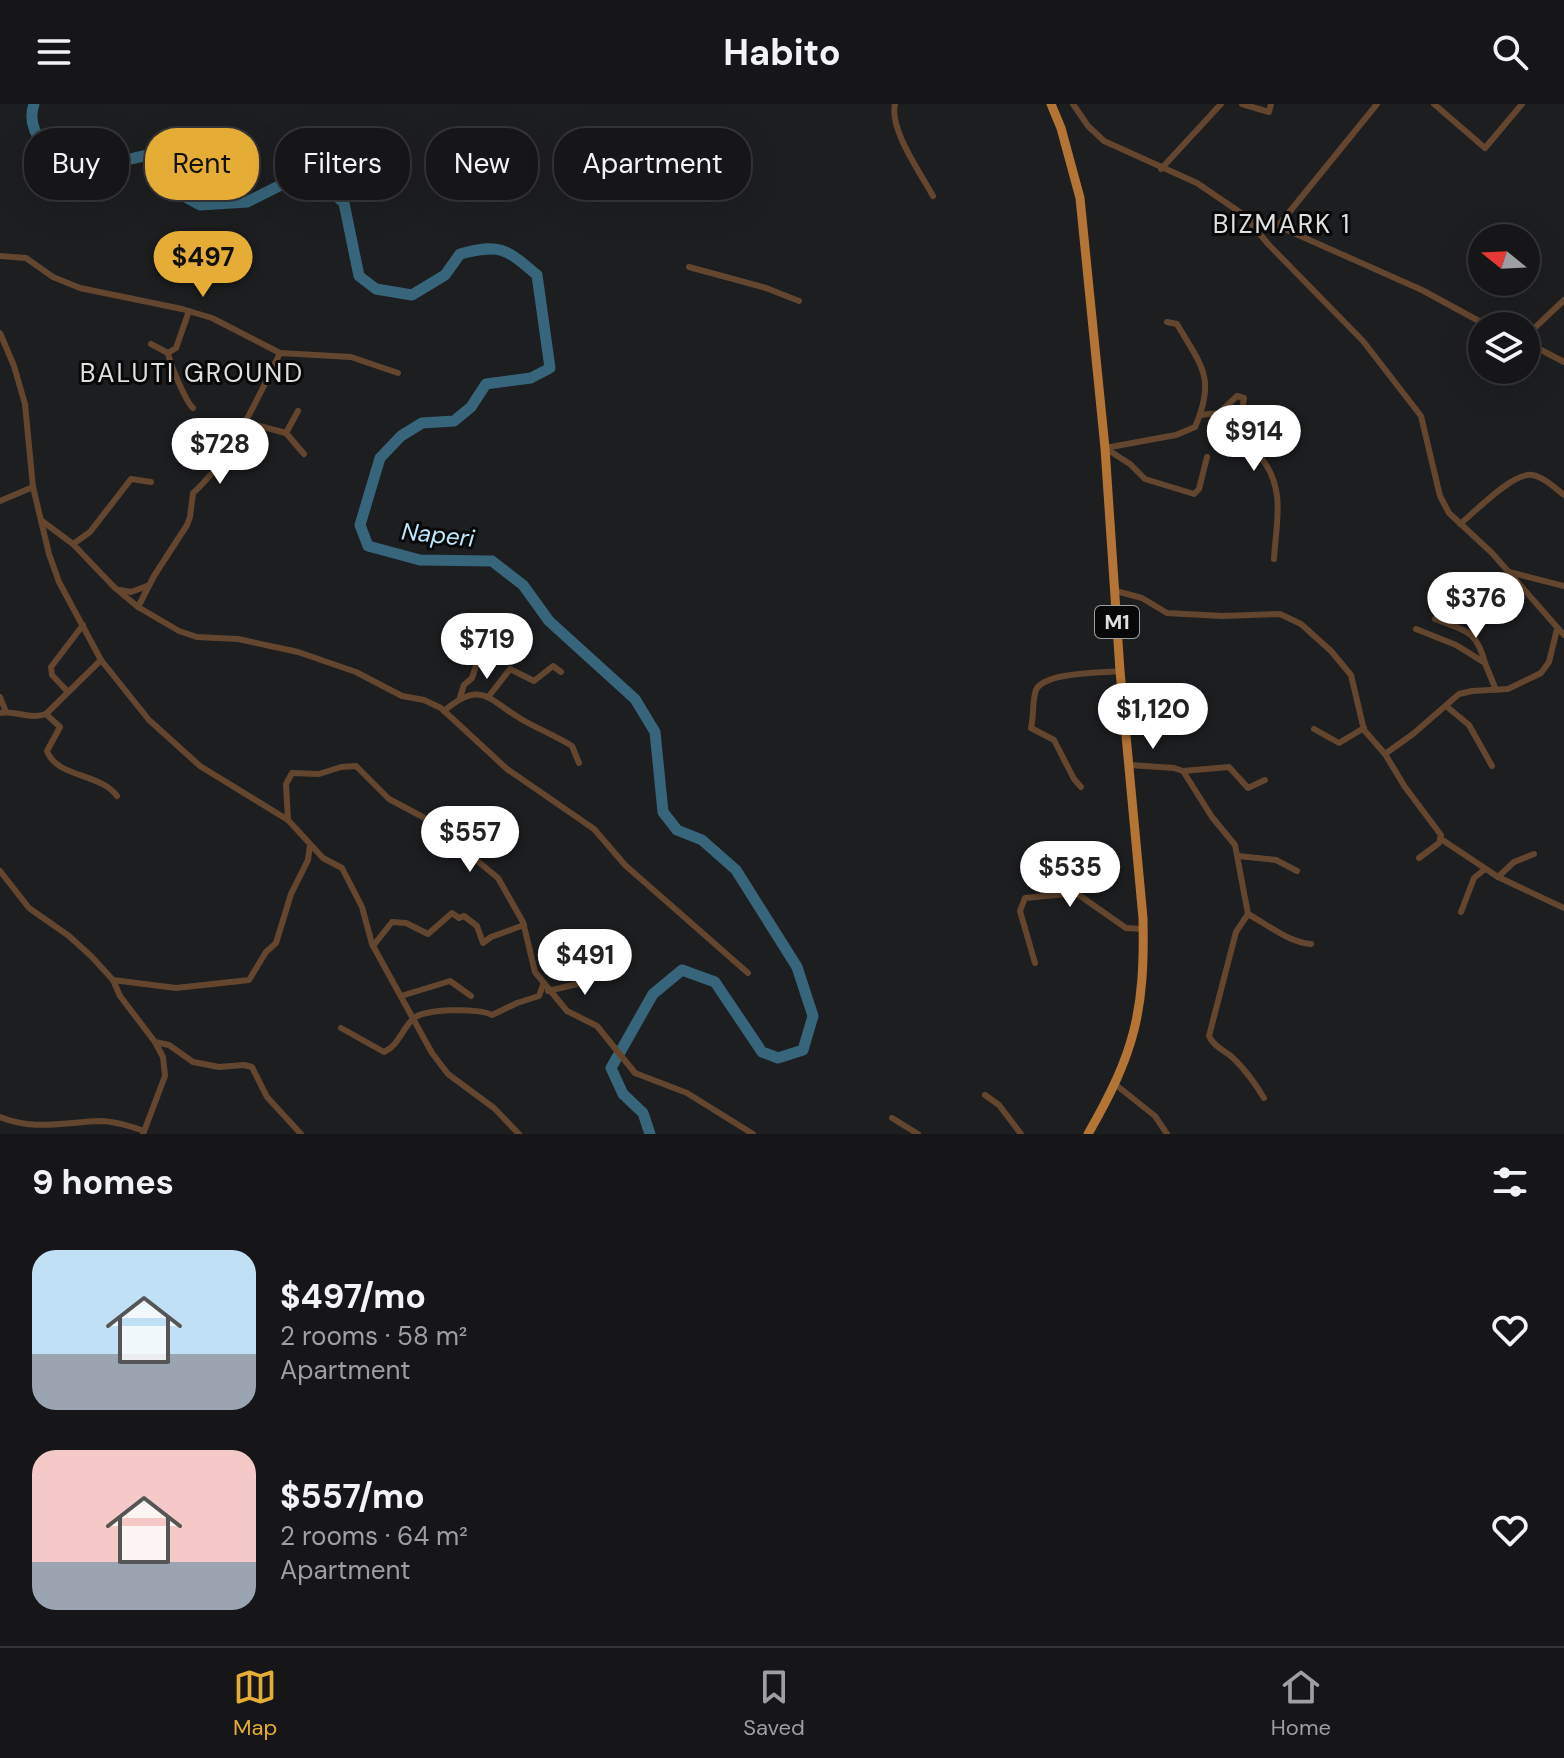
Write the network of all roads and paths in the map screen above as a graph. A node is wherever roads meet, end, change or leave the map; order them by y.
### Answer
1 (895, 104) edge
2 (1051, 104) edge
3 (1073, 104) edge
4 (1221, 104) edge
5 (1242, 104) edge
6 (1271, 104) edge
7 (1377, 104) edge
8 (1434, 104) edge
9 (1522, 104) edge
10 (1161, 169) junction
11 (933, 196) dead end
12 (1244, 215) junction
13 (1278, 226) junction
14 (0, 256) edge
15 (689, 267) dead end
16 (1564, 300) edge
17 (799, 301) dead end
18 (189, 311) junction
19 (1468, 315) edge
20 (1167, 322) dead end
21 (1540, 323) edge
22 (0, 333) edge
23 (151, 344) dead end
24 (1540, 349) edge
25 (168, 353) junction
26 (280, 353) junction
27 (1564, 362) edge
28 (398, 373) dead end
29 (193, 408) dead end
30 (298, 411) dead end
31 (1200, 415) junction
32 (244, 422) junction
33 (286, 433) junction
34 (1105, 448) junction
35 (304, 454) dead end
36 (1207, 457) dead end
37 (151, 482) dead end
38 (33, 487) junction
39 (1564, 495) edge
40 (0, 501) edge
41 (42, 521) junction
42 (1460, 524) junction
43 (73, 544) junction
44 (1274, 559) dead end
45 (1509, 572) junction
46 (149, 585) junction
47 (1564, 586) edge
48 (116, 589) junction
49 (1116, 591) junction
50 (138, 607) junction
51 (1435, 619) dead end
52 (83, 625) junction
53 (1416, 629) dead end
54 (1557, 629) junction
55 (1564, 635) edge
56 (480, 654) dead end
57 (101, 660) junction
58 (1485, 663) junction
59 (1120, 671) junction
60 (561, 672) dead end
61 (1496, 690) junction
62 (68, 692) junction
63 (489, 696) junction
64 (0, 697) edge
65 (460, 697) junction
66 (1446, 706) junction
67 (444, 711) junction
68 (3, 712) edge
69 (46, 714) junction
70 (1364, 728) junction
71 (1314, 729) dead end
72 (1385, 754) junction
73 (579, 763) dead end
74 (1130, 765) junction
75 (1492, 766) dead end
76 (1183, 771) junction
77 (1265, 780) dead end
78 (1081, 787) dead end
79 (117, 796) dead end
80 (288, 820) junction
81 (1441, 839) junction
82 (310, 845) junction
83 (1534, 854) dead end
84 (1238, 856) junction
85 (1419, 858) dead end
86 (1485, 869) junction
87 (0, 871) edge
88 (1297, 871) dead end
89 (1498, 877) junction
90 (1564, 908) edge
91 (1461, 912) dead end
92 (1248, 914) junction
93 (524, 925) junction
94 (1143, 929) junction
95 (1311, 944) dead end
96 (373, 946) junction
97 (611, 959) dead end
98 (1035, 963) dead end
99 (748, 973) dead end
100 (113, 980) junction
101 (546, 988) junction
102 (401, 996) junction
103 (471, 996) dead end
104 (414, 1016) junction
105 (341, 1028) dead end
106 (155, 1042) junction
107 (1116, 1085) junction
108 (985, 1095) dead end
109 (1264, 1098) dead end
110 (0, 1117) edge
111 (892, 1118) dead end
112 (143, 1132) edge
113 (301, 1134) edge
114 (519, 1134) edge
115 (753, 1134) edge
116 (918, 1134) edge
117 (1021, 1134) edge
118 (1088, 1134) edge
119 (1167, 1134) edge

1 - 11 street
2 - 34 highway, M1
3 - 10 street
4 - 10 street
5 - 6 street
7 - 13 street
8 - 9 street
10 - 12 street
12 - 13 street
12 - 42 street
13 - 19 street
14 - 18 street
15 - 17 street
16 - 21 street
18 - 25 street
18 - 26 street
20 - 31 street
22 - 38 street
23 - 25 street
24 - 27 street
25 - 29 street
26 - 28 street
26 - 32 street
30 - 33 street
31 - 34 street
31 - 44 street
32 - 33 street
32 - 46 street
33 - 35 street
34 - 36 street
34 - 49 highway, M1
37 - 43 street
38 - 40 street
38 - 41 street
39 - 42 street
41 - 43 street
41 - 52 street
42 - 45 street
43 - 48 street
45 - 47 street
45 - 54 street
46 - 48 street
46 - 50 street
48 - 50 street
49 - 59 highway, M1
49 - 70 street
50 - 67 street
51 - 58 street
52 - 57 street
52 - 62 street
53 - 58 street
54 - 55 street
54 - 61 street
56 - 65 street
57 - 62 street
57 - 80 street
58 - 61 street
59 - 74 highway, M1
59 - 78 street
60 - 63 street
61 - 66 street
62 - 69 street
63 - 65 street
63 - 73 street
64 - 68 street
65 - 67 street
66 - 72 street
66 - 75 street
67 - 99 street
68 - 69 street
69 - 79 street
70 - 71 street
70 - 72 street
72 - 81 street
74 - 76 street
74 - 94 highway, M1
76 - 77 street
76 - 84 street
80 - 82 street
80 - 93 street
81 - 85 street
81 - 86 street
82 - 96 street
82 - 100 street
83 - 89 street
84 - 88 street
84 - 92 street
86 - 89 street
86 - 91 street
87 - 100 street
89 - 90 street
92 - 95 street
92 - 109 street
93 - 96 street
93 - 101 street
94 - 98 street
94 - 107 highway, M1
96 - 102 street
97 - 101 street
100 - 106 street
101 - 104 street
101 - 115 street
102 - 103 street
102 - 104 street
104 - 105 street
104 - 114 street
106 - 112 street
106 - 113 street
107 - 118 highway, M1
107 - 119 street
108 - 117 street
110 - 112 street
111 - 116 street

